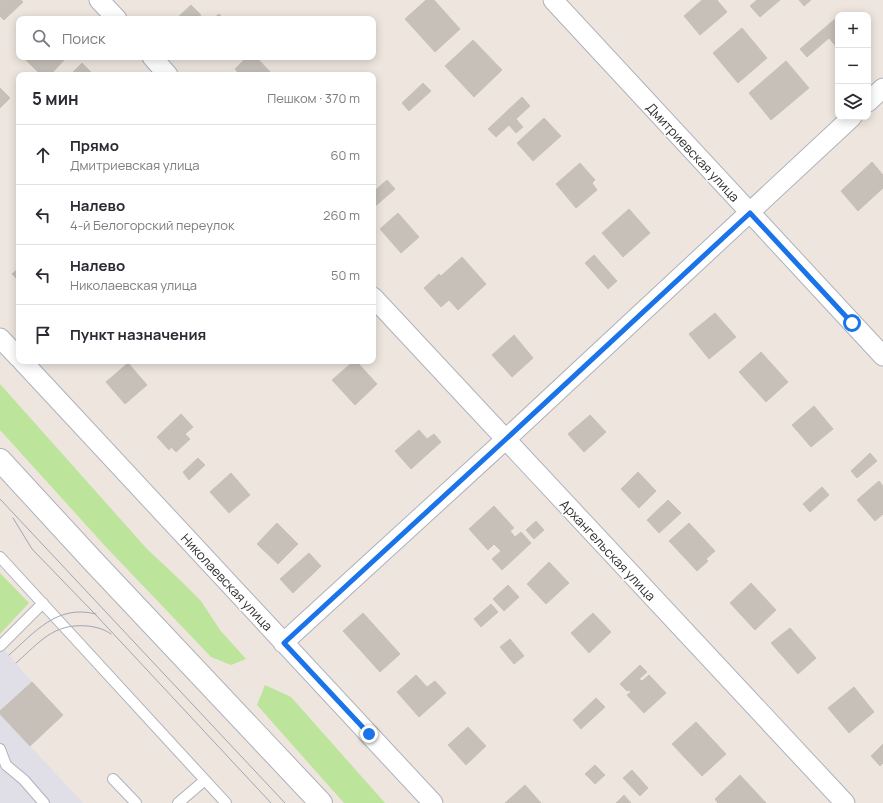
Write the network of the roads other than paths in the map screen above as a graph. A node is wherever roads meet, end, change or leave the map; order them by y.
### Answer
1 (99, 0) edge
2 (553, 0) edge
3 (114, 16) edge
4 (155, 60) edge
5 (165, 72) edge
6 (883, 88) edge
7 (871, 99) edge
8 (849, 120) edge
9 (750, 213) junction
10 (376, 300) edge
11 (0, 338) edge
12 (16, 355) edge
13 (883, 356) edge
14 (25, 364) edge
15 (505, 440) junction
16 (0, 460) edge
17 (0, 557) edge
18 (43, 603) junction
19 (284, 643) junction
20 (0, 646) edge
21 (0, 749) edge
22 (113, 779) dead end
23 (205, 780) junction
24 (44, 803) edge
25 (136, 803) edge
26 (178, 803) edge
27 (226, 803) edge
28 (320, 803) edge
29 (433, 803) edge
30 (845, 803) edge

1 - 3 street
2 - 9 street, Дмитриевская улица
4 - 5 street
6 - 7 street
8 - 9 street
9 - 13 street, Дмитриевская улица
9 - 15 street
10 - 15 street, Архангельская улица
11 - 12 street
14 - 19 street, Николаевская улица
15 - 19 street
15 - 30 street, Архангельская улица
16 - 28 main road
17 - 18 lane
18 - 20 lane
18 - 23 lane
19 - 29 street, Николаевская улица
21 - 24 lane
22 - 25 lane
23 - 26 lane
23 - 27 lane

